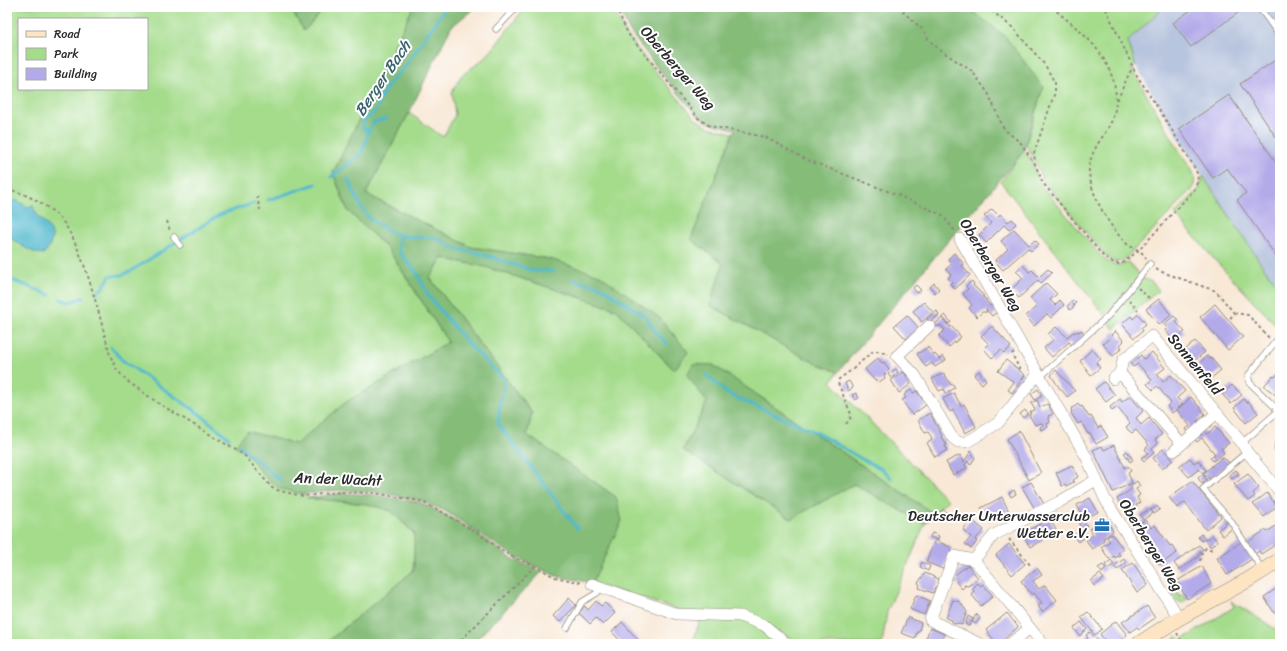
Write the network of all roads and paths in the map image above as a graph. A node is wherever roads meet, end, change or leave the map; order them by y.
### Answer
1 (517, 7) edge
2 (616, 7) edge
3 (898, 7) edge
4 (987, 7) edge
5 (1052, 7) edge
6 (1105, 7) edge
7 (1259, 7) edge
8 (496, 29) dead end
9 (1280, 36) edge
10 (1133, 67) junction
11 (1117, 101) junction
12 (1035, 164) junction
13 (7, 189) edge
14 (257, 196) dead end
15 (260, 210) dead end
16 (167, 221) dead end
17 (174, 237) joint
18 (960, 239) joint
19 (180, 246) dead end
20 (1139, 250) junction
21 (1150, 264) junction
22 (1142, 291) dead end
23 (1126, 296) junction
24 (1149, 298) dead end
25 (1138, 310) dead end
26 (1234, 312) junction
27 (1229, 320) dead end
28 (929, 326) dead end
29 (1280, 336) edge
30 (1272, 345) junction
31 (897, 356) junction
32 (1039, 375) junction
33 (1217, 413) junction
34 (846, 424) dead end
35 (1244, 448) junction
36 (1096, 480) junction
37 (1280, 492) edge
38 (1002, 530) junction
39 (1213, 550) dead end
40 (974, 560) junction
41 (1200, 560) dead end
42 (1280, 560) edge
43 (535, 566) junction
44 (1031, 566) dead end
45 (1263, 571) junction
46 (596, 585) junction
47 (1178, 624) junction
48 (567, 628) dead end
49 (1030, 628) junction
50 (457, 644) edge
51 (787, 644) edge
52 (980, 644) edge
53 (1010, 644) edge
54 (1043, 644) edge
55 (1139, 644) edge
56 (1183, 644) edge

1 - 8 lane
2 - 18 path, Oberberger Weg
3 - 12 path
4 - 12 path
5 - 11 path
6 - 10 path
7 - 9 lane
10 - 11 path
10 - 20 path
11 - 20 path
12 - 20 path
13 - 43 path, An der Wacht
14 - 15 path
16 - 17 path
17 - 19 lane
18 - 32 street, Oberberger Weg
20 - 21 path
21 - 23 lane
21 - 26 path
22 - 24 path
23 - 25 path
23 - 32 lane
26 - 27 path
26 - 30 path
28 - 31 street
29 - 30 lane
30 - 35 lane
31 - 32 street
31 - 34 path
32 - 36 street, Oberberger Weg
33 - 33 street, Sonnenfeld
33 - 35 street, Sonnenfeld
35 - 37 street, Sonnenfeld
35 - 45 lane
36 - 38 street
36 - 47 street, Oberberger Weg
38 - 40 street
38 - 44 path
39 - 41 path
40 - 49 street
40 - 52 street
42 - 45 street
43 - 46 path, An der Wacht
43 - 50 path
45 - 47 street
46 - 48 lane
46 - 51 street
47 - 55 street
47 - 56 path
49 - 53 street
49 - 54 street

